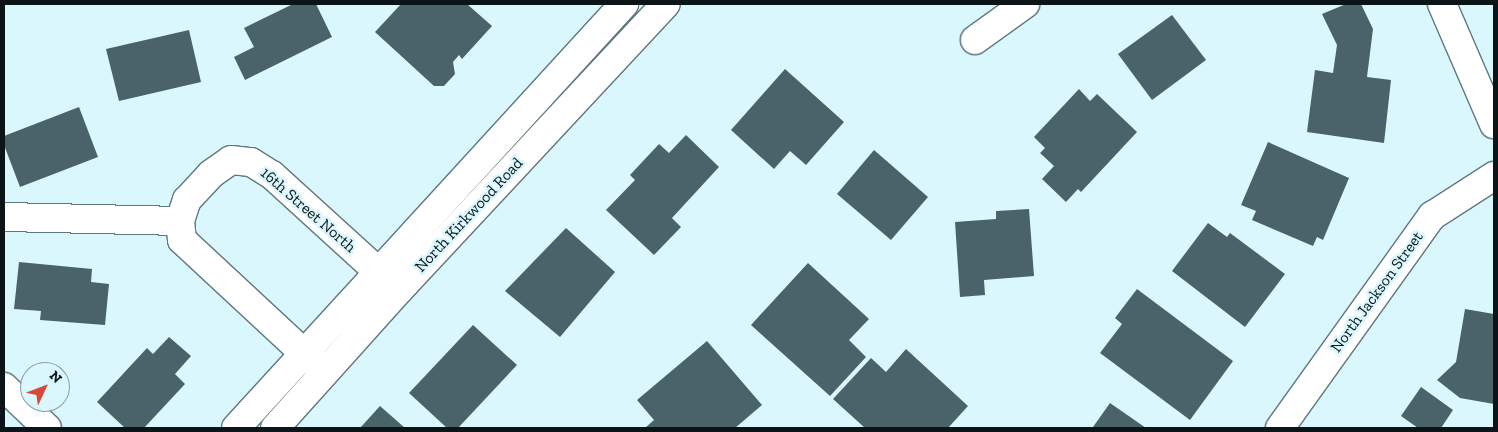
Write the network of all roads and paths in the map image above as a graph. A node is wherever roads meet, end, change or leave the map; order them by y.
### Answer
1 (624, 4) edge
2 (666, 4) edge
3 (1025, 4) edge
4 (1442, 4) edge
5 (975, 40) dead end
6 (1494, 124) edge
7 (1494, 176) edge
8 (4, 216) edge
9 (180, 221) junction
10 (378, 271) junction
11 (399, 290) junction
12 (304, 353) junction
13 (325, 373) junction
14 (4, 387) edge
15 (47, 428) edge
16 (236, 428) edge
17 (275, 428) edge
18 (1280, 428) edge

1 - 10 main road, North Kirkwood Road
2 - 11 main road, North Kirkwood Road
3 - 5 main road
4 - 6 main road
7 - 18 main road, North Jackson Street
8 - 9 main road
9 - 10 main road, 16th Street North
9 - 12 main road
10 - 11 main road, 16th Street North
10 - 12 main road, North Kirkwood Road
11 - 13 main road, North Kirkwood Road
12 - 13 main road
12 - 16 main road, North Kirkwood Road
13 - 17 main road, North Kirkwood Road
14 - 15 main road

